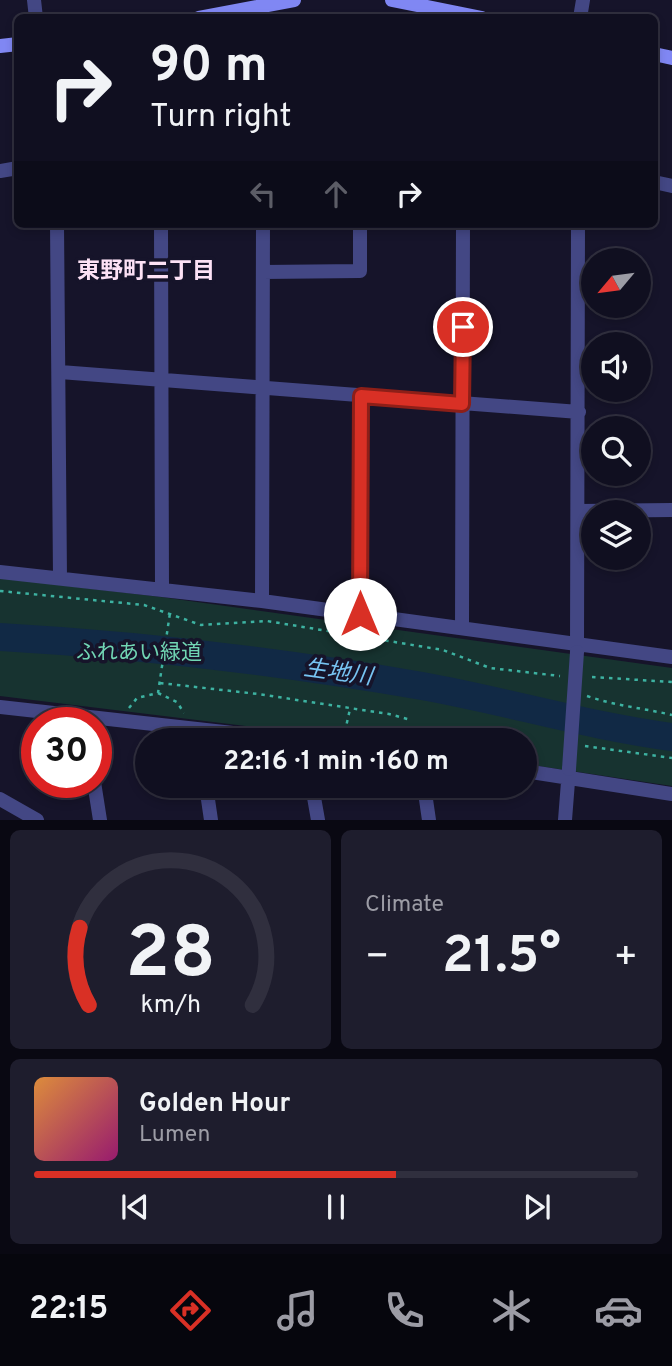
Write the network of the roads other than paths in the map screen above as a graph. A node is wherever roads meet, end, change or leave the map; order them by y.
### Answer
1 (294, 0) edge
2 (392, 0) edge
3 (220, 14) edge
4 (462, 14) edge
5 (57, 228) edge
6 (161, 228) edge
7 (263, 228) edge
8 (360, 228) edge
9 (463, 228) edge
10 (578, 228) edge
11 (263, 272) junction
12 (60, 372) junction
13 (160, 378) junction
14 (262, 387) junction
15 (361, 396) junction
16 (462, 404) junction
17 (579, 412) junction
18 (672, 510) edge
19 (579, 511) junction
20 (0, 572) edge
21 (60, 578) junction
22 (162, 589) junction
23 (262, 601) junction
24 (360, 614) junction
25 (463, 628) junction
26 (577, 648) junction
27 (672, 657) edge
28 (0, 707) edge
29 (21, 710) edge
30 (112, 721) edge
31 (169, 728) edge
32 (537, 772) edge
33 (569, 774) junction
34 (672, 794) edge
35 (97, 798) edge
36 (208, 798) edge
37 (314, 798) edge
38 (426, 798) edge
39 (0, 799) edge
40 (37, 820) edge
41 (100, 820) edge
42 (211, 820) edge
43 (318, 820) edge
44 (429, 820) edge
45 (565, 820) edge

1 - 3 main road
2 - 4 main road
5 - 12 street
6 - 13 street
7 - 11 street
8 - 11 street
9 - 16 street
10 - 17 street
11 - 14 street
12 - 13 street
12 - 21 street
13 - 14 street
13 - 22 street
14 - 15 street
14 - 23 street
15 - 16 street
15 - 24 street
16 - 17 street
16 - 25 street
17 - 19 street
18 - 19 street
19 - 26 street
20 - 21 street
21 - 22 street
22 - 23 street
23 - 24 street
24 - 25 street
25 - 26 street
26 - 27 street
26 - 33 street, bridge
28 - 29 street
30 - 31 street
32 - 33 street
33 - 34 street
33 - 45 street
35 - 41 street
36 - 42 street
37 - 43 street
38 - 44 street
39 - 40 street

